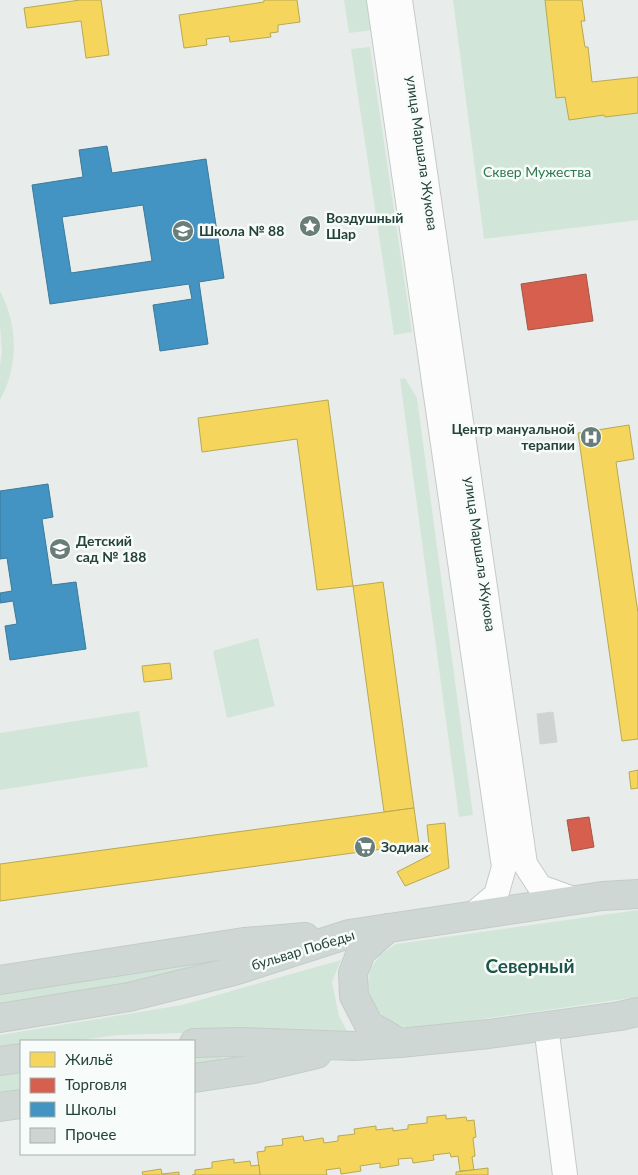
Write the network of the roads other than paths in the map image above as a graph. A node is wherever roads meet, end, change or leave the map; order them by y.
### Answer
1 (379, 0) edge
2 (400, 0) edge
3 (638, 894) edge
4 (576, 900) junction
5 (471, 916) junction
6 (388, 928) junction
7 (349, 934) junction
8 (0, 980) edge
9 (638, 1012) edge
10 (0, 1018) edge
11 (546, 1026) junction
12 (195, 1043) edge
13 (400, 1043) junction
14 (354, 1046) junction
15 (20, 1058) edge
16 (0, 1060) edge
17 (195, 1078) edge
18 (20, 1104) edge
19 (0, 1107) edge
20 (565, 1175) edge

1 - 5 street, улица Маршала Жукова
2 - 4 street, улица Маршала Жукова
3 - 4 main road, бульвар Победы
4 - 5 main road, бульвар Победы
5 - 6 main road, бульвар Победы
6 - 7 main road, бульвар Победы
6 - 13 main road
7 - 8 main road
7 - 10 main road, бульвар Победы
9 - 11 main road
11 - 13 main road
11 - 20 street
12 - 14 main road
13 - 14 main road
14 - 17 main road
15 - 16 main road
18 - 19 main road

